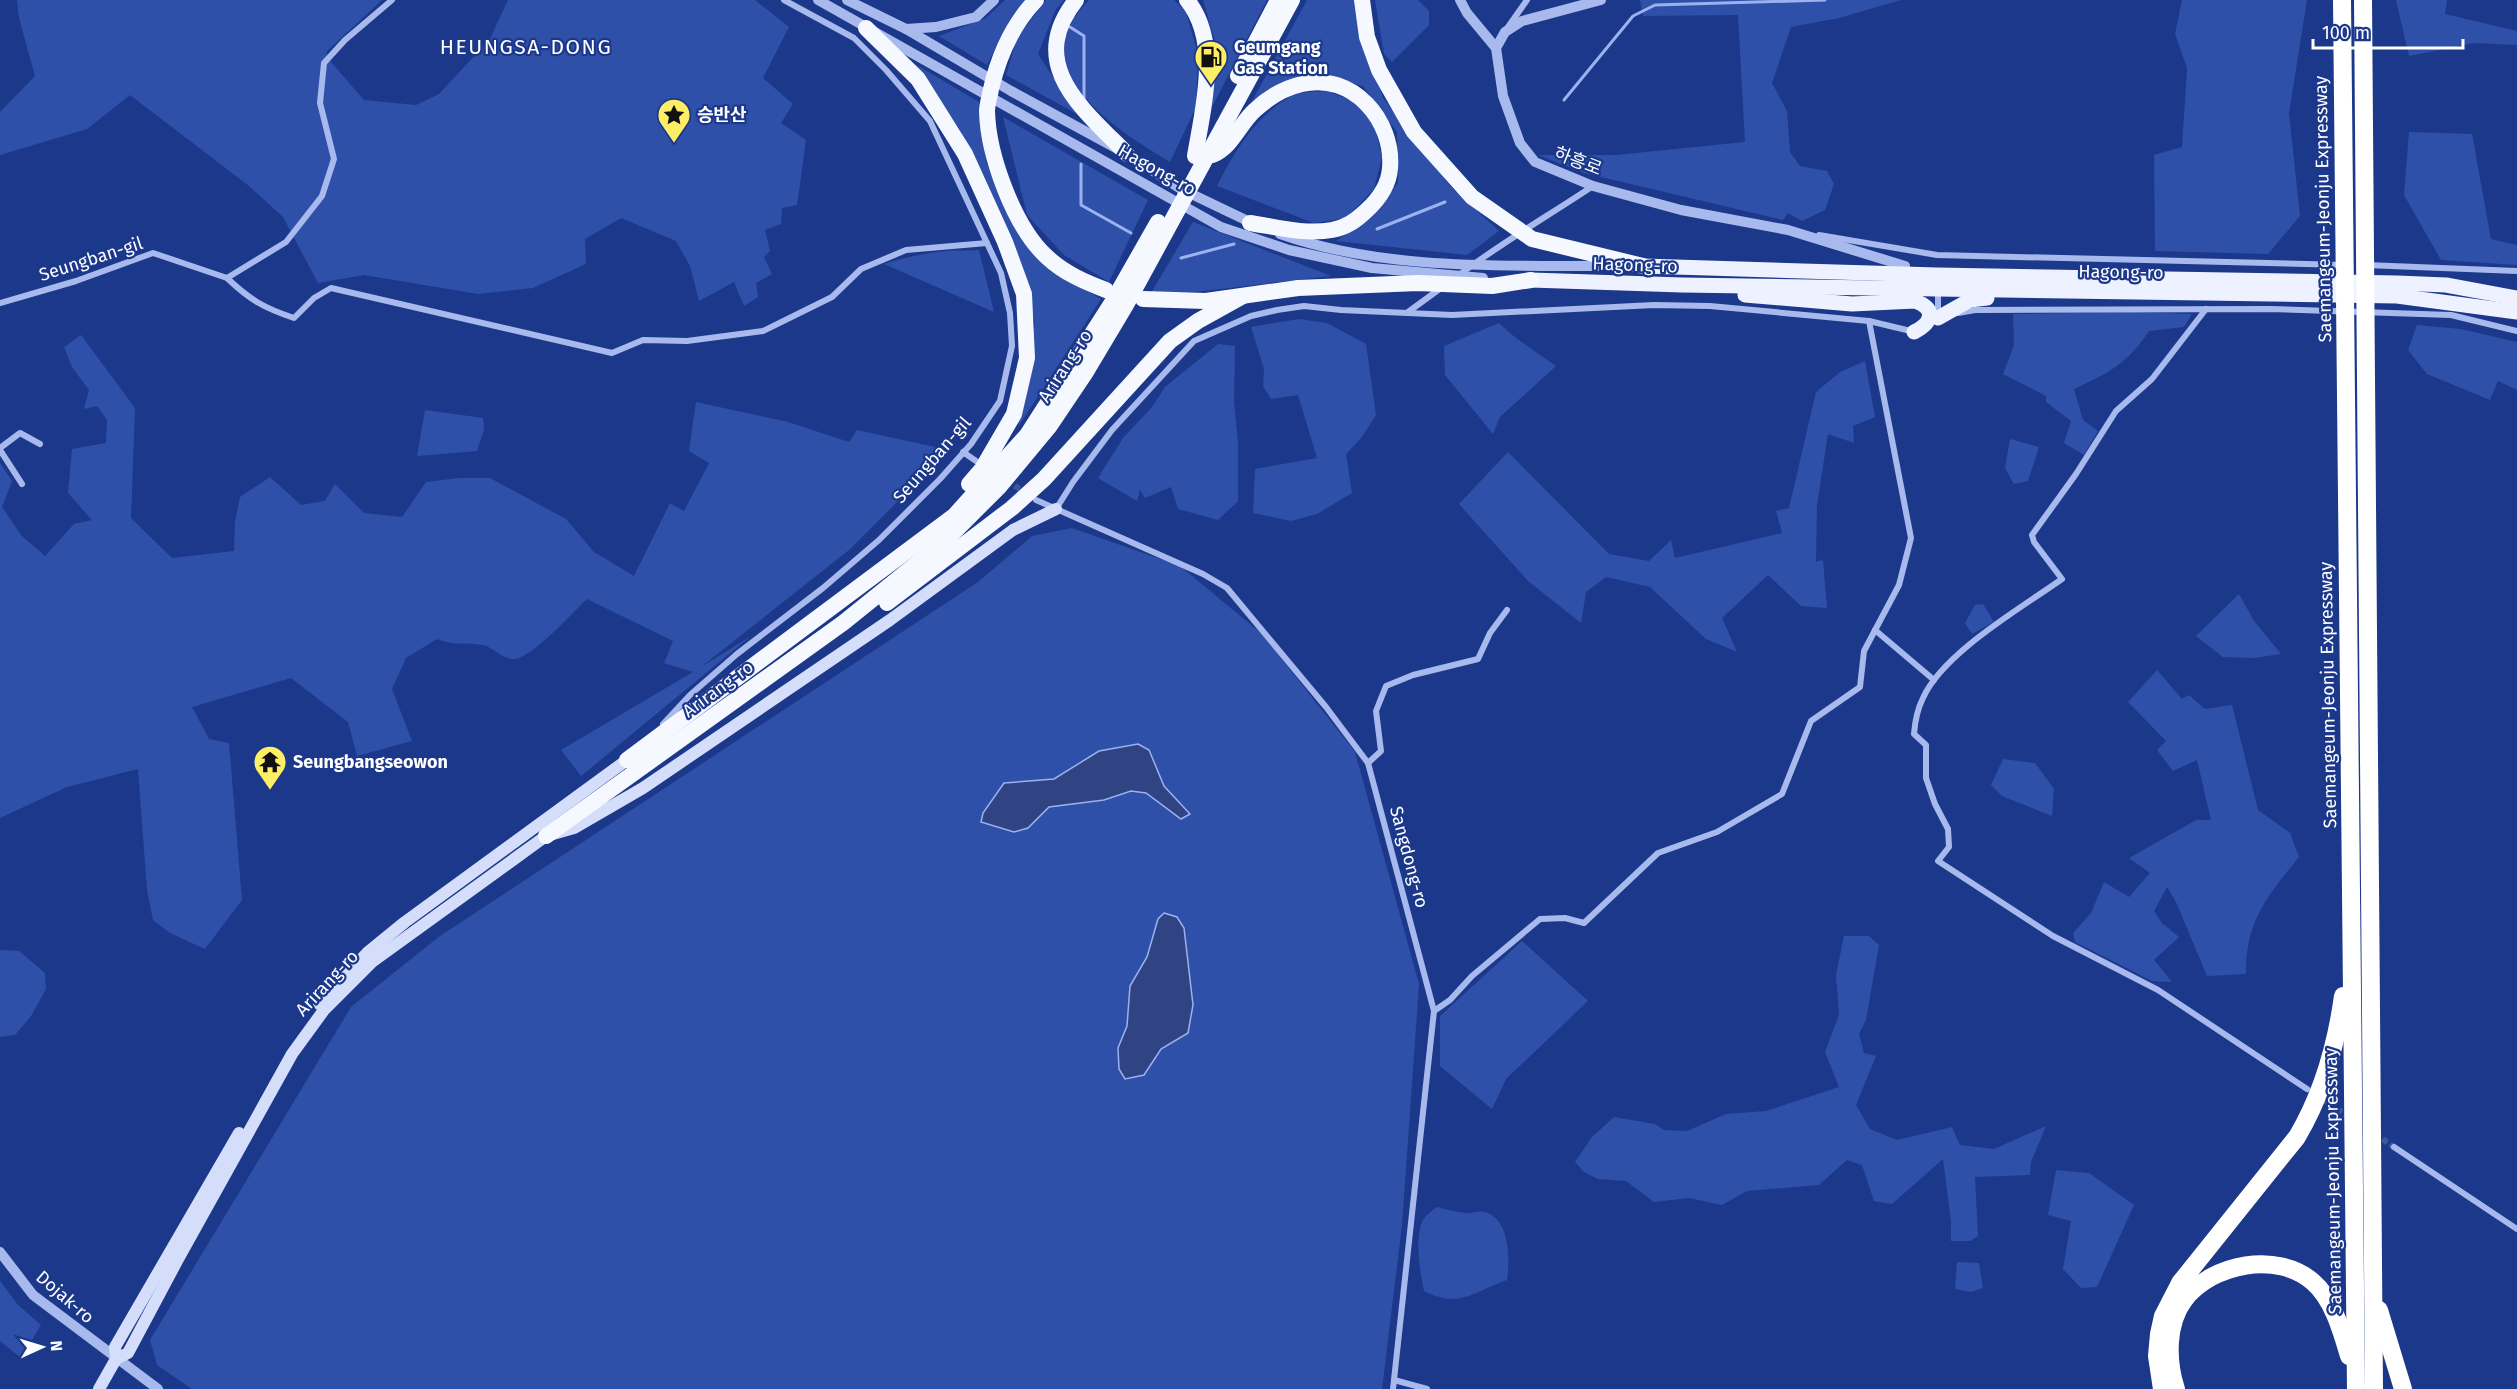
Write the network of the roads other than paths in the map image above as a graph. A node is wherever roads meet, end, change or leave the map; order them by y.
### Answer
1 (392, 0) edge
2 (784, 0) edge
3 (818, 0) edge
4 (847, 0) edge
5 (994, 0) edge
6 (1036, 0) edge
7 (1076, 0) edge
8 (1187, 0) edge
9 (1278, 0) edge
10 (1292, 0) edge
11 (1362, 0) edge
12 (1460, 0) edge
13 (1527, 0) edge
14 (1601, 0) edge
15 (2342, 0) edge
16 (2363, 0) edge
17 (866, 28) junction
18 (906, 29) junction
19 (1505, 32) junction
20 (1496, 48) junction
21 (1127, 154) junction
22 (1200, 159) junction
23 (1593, 186) junction
24 (1172, 209) junction
25 (1250, 223) junction
26 (1788, 230) junction
27 (987, 243) junction
28 (2350, 265) dead end
29 (2362, 265) dead end
30 (1642, 267) junction
31 (2517, 271) edge
32 (1906, 274) junction
33 (227, 278) junction
34 (1420, 278) junction
35 (1531, 280) joint
36 (1938, 282) junction
37 (1643, 284) junction
38 (1106, 290) dead end
39 (2397, 290) junction
40 (2073, 291) junction
41 (2302, 295) junction
42 (1243, 296) junction
43 (2517, 298) edge
44 (1143, 299) dead end
45 (0, 303) edge
46 (2206, 309) junction
47 (1407, 312) junction
48 (2517, 312) edge
49 (1938, 318) junction
50 (1869, 321) junction
51 (2517, 331) edge
52 (1914, 332) junction
53 (40, 444) dead end
54 (0, 449) edge
55 (963, 452) junction
56 (976, 460) dead end
57 (22, 484) dead end
58 (1036, 500) dead end
59 (1056, 509) junction
60 (934, 533) junction
61 (1508, 610) dead end
62 (843, 623) junction
63 (1875, 630) junction
64 (1934, 680) junction
65 (627, 760) junction
66 (1368, 763) junction
67 (546, 836) junction
68 (2352, 954) junction
69 (1434, 1011) junction
70 (2307, 1089) tunnel mouth
71 (2394, 1147) tunnel mouth
72 (2517, 1229) edge
73 (0, 1252) edge
74 (2373, 1289) junction
75 (116, 1359) junction
76 (1394, 1380) junction
77 (2356, 1384) edge
78 (99, 1389) edge
79 (158, 1389) edge
80 (1393, 1389) edge
81 (1427, 1389) edge
82 (2162, 1389) edge
83 (2176, 1389) edge
84 (2374, 1389) edge
85 (2403, 1389) edge

1 - 33 street
2 - 27 street, Seungban-gil
3 - 17 street, Hagong-ro
4 - 18 street, Hagong-ro
5 - 18 street
6 - 38 highway
7 - 21 highway
8 - 22 highway
9 - 22 highway, Arirang-ro
10 - 22 highway, Arirang-ro
11 - 30 highway
12 - 20 street
13 - 19 street
14 - 19 street
15 - 68 highway, Saemangeum-Jeonju Expressway
16 - 74 highway
17 - 34 street, Hagong-ro
17 - 60 highway
18 - 21 street, Hagong-ro
19 - 20 street
20 - 23 street, 하흥로
21 - 25 street, Hagong-ro
22 - 24 highway, Arirang-ro
22 - 25 highway
23 - 26 street, 하흥로
23 - 47 street
24 - 60 highway, Arirang-ro
24 - 62 highway, Arirang-ro
25 - 30 street, Hagong-ro
26 - 28 street
26 - 32 street, 하흥로
27 - 33 street
27 - 55 street, Seungban-gil
29 - 31 street
30 - 32 main road, Hagong-ro
32 - 36 main road, Hagong-ro
33 - 45 street, Seungban-gil
34 - 35 highway
34 - 42 highway
35 - 37 main road, Hagong-ro
36 - 37 main road, Hagong-ro
36 - 40 main road, Hagong-ro
36 - 41 main road, Hagong-ro
36 - 49 street
37 - 52 main road
39 - 41 main road, Hagong-ro
39 - 43 main road, Hagong-ro
39 - 48 main road, Hagong-ro
40 - 41 main road, Hagong-ro
40 - 49 main road
41 - 46 street
41 - 51 street
42 - 44 highway
42 - 62 highway
46 - 49 street
46 - 64 street
47 - 50 street
47 - 59 street
49 - 52 street
50 - 52 street
50 - 63 street
53 - 54 street
54 - 57 street
55 - 56 street
55 - 65 street, Seungban-gil
58 - 59 street, Sangdong-ro
59 - 66 street, Sangdong-ro
59 - 67 main road
60 - 65 highway, Arirang-ro
61 - 66 street
62 - 67 highway, Arirang-ro
63 - 64 street
63 - 69 street
64 - 70 street
65 - 75 main road, Arirang-ro
66 - 69 street, Sangdong-ro
67 - 75 main road, Arirang-ro
68 - 77 highway, Saemangeum-Jeonju Expressway
68 - 82 highway
69 - 76 street, Sangdong-ro
71 - 72 street
73 - 75 street, Dojak-ro
74 - 84 highway
74 - 85 highway
75 - 78 main road, Arirang-ro
75 - 79 street, Dojak-ro
76 - 80 street, Sangdong-ro
76 - 81 street
77 - 83 highway

